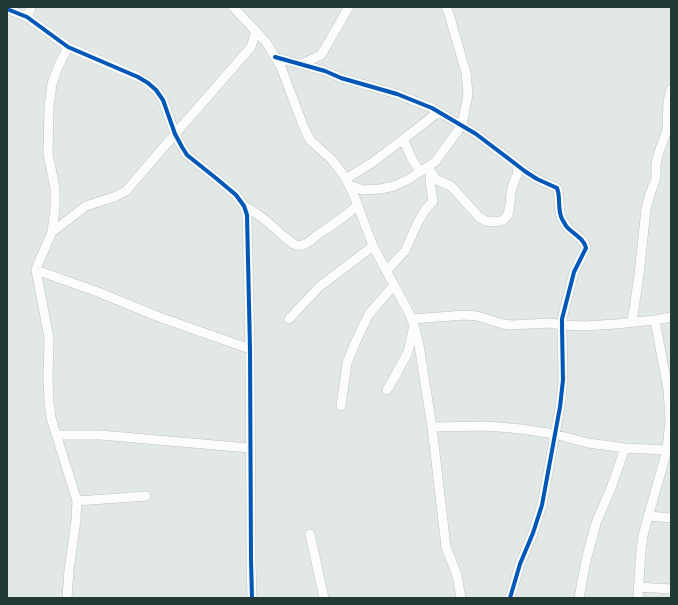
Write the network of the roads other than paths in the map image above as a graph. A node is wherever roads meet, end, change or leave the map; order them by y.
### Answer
1 (31, 7) edge
2 (233, 7) edge
3 (349, 7) edge
4 (446, 7) edge
5 (7, 9) edge
6 (27, 17) junction
7 (256, 31) junction
8 (266, 42) junction
9 (68, 48) junction
10 (251, 48) junction
11 (321, 55) junction
12 (276, 57) junction
13 (298, 64) junction
14 (325, 71) junction
15 (284, 78) junction
16 (671, 89) edge
17 (438, 112) junction
18 (462, 125) junction
19 (175, 134) junction
20 (404, 139) junction
21 (426, 170) junction
22 (518, 170) junction
23 (347, 182) junction
24 (363, 190) junction
25 (357, 202) junction
26 (244, 206) junction
27 (52, 232) junction
28 (372, 246) junction
29 (36, 270) junction
30 (386, 271) junction
31 (394, 285) junction
32 (671, 317) edge
33 (289, 319) dead end
34 (655, 320) junction
35 (413, 322) junction
36 (632, 322) junction
37 (562, 325) junction
38 (250, 349) junction
39 (387, 390) dead end
40 (340, 406) dead end
41 (432, 427) junction
42 (554, 434) junction
43 (56, 435) junction
44 (249, 448) junction
45 (625, 448) junction
46 (667, 450) junction
47 (146, 496) dead end
48 (77, 501) junction
49 (649, 516) junction
50 (671, 518) edge
51 (310, 534) dead end
52 (638, 587) junction
53 (671, 589) edge
54 (67, 598) edge
55 (252, 598) edge
56 (324, 598) edge
57 (461, 598) edge
58 (510, 598) edge
59 (579, 598) edge
60 (638, 598) edge

1 - 6 street
2 - 7 street
3 - 11 street
4 - 18 street
5 - 6 street
6 - 9 street
7 - 8 street
7 - 10 street
8 - 10 street
8 - 12 street
9 - 19 street
9 - 27 street
10 - 19 street
11 - 13 street
11 - 14 street
12 - 13 street
12 - 15 street
13 - 14 street
13 - 15 street
14 - 17 street
15 - 23 street
16 - 36 street
17 - 18 street
17 - 20 street
18 - 21 street
18 - 22 street
19 - 26 street
19 - 27 street
20 - 21 street
20 - 23 street
21 - 22 street
21 - 24 street
21 - 30 street
22 - 37 street
23 - 24 street
23 - 25 street
24 - 25 street
25 - 26 street
25 - 28 street
26 - 38 street
27 - 29 street
28 - 30 street
28 - 33 street
29 - 38 street
29 - 43 street
30 - 31 street
31 - 35 street
31 - 40 street
32 - 34 street
34 - 36 street
34 - 46 street
35 - 37 street
35 - 39 street
35 - 41 street
36 - 37 street
37 - 42 street
38 - 44 street
41 - 42 street
41 - 57 street
42 - 45 street
42 - 58 street
43 - 44 street
43 - 48 street
44 - 55 street
45 - 46 street
45 - 59 street
46 - 49 street
47 - 48 street
48 - 54 street
49 - 50 street
49 - 52 street
51 - 56 street
52 - 53 street
52 - 60 street

